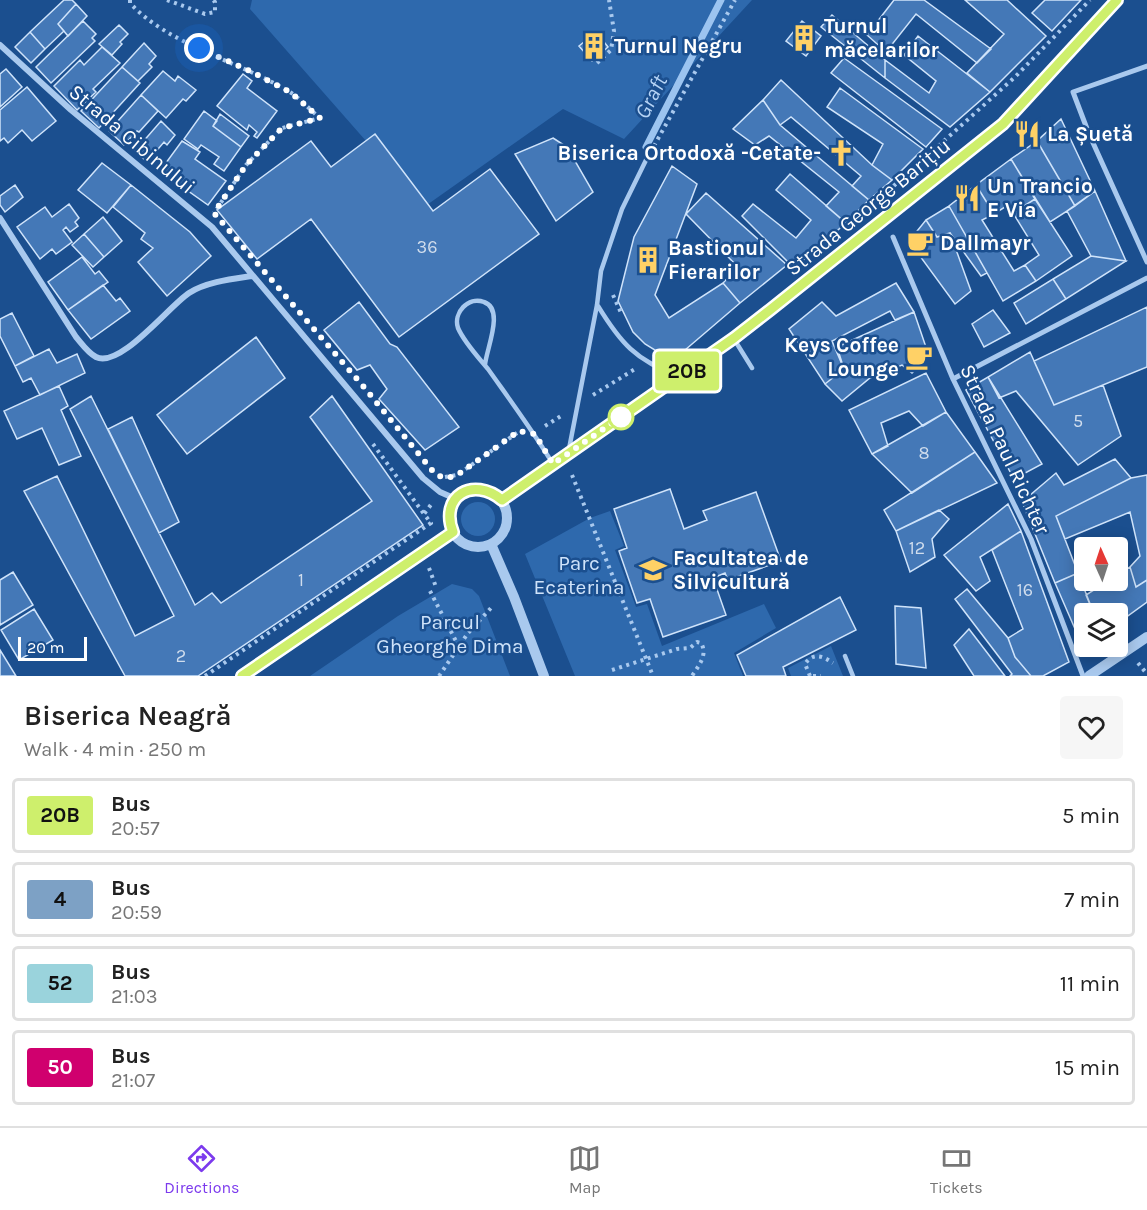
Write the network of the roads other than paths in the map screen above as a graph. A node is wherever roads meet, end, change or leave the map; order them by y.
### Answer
1 (1117, 0) edge
2 (0, 45) edge
3 (1147, 66) edge
4 (648, 156) road end
5 (0, 218) edge
6 (893, 237) dead end
7 (1147, 262) edge
8 (252, 276) junction
9 (1147, 278) edge
10 (597, 305) junction
11 (734, 338) junction
12 (485, 365) junction
13 (752, 368) dead end
14 (680, 375) junction
15 (953, 379) junction
16 (569, 452) junction
17 (553, 464) junction
18 (456, 499) junction
19 (502, 500) junction
20 (453, 532) junction
21 (491, 544) junction
22 (1147, 637) edge
23 (845, 656) dead end
24 (242, 676) edge
25 (544, 676) edge
26 (853, 676) edge
27 (1083, 676) edge
28 (1089, 676) edge

1 - 11 street, Strada George Barițiu
2 - 8 street, Strada Cibinului
3 - 7 street
4 - 10 lane
5 - 8 street
6 - 15 street, Strada Paul Richter
8 - 18 street, Strada Cibinului
9 - 15 street
10 - 14 lane
10 - 16 lane
11 - 13 lane
11 - 14 street, Strada George Barițiu
12 - 12 lane
12 - 17 lane
14 - 16 street, Strada George Barițiu
15 - 27 street, Strada Paul Richter
16 - 17 street, Strada George Barițiu
17 - 19 street, Strada George Barițiu
18 - 19 street
18 - 20 street
19 - 21 street
20 - 21 street
20 - 24 street
21 - 25 street
22 - 28 street
23 - 26 lane

